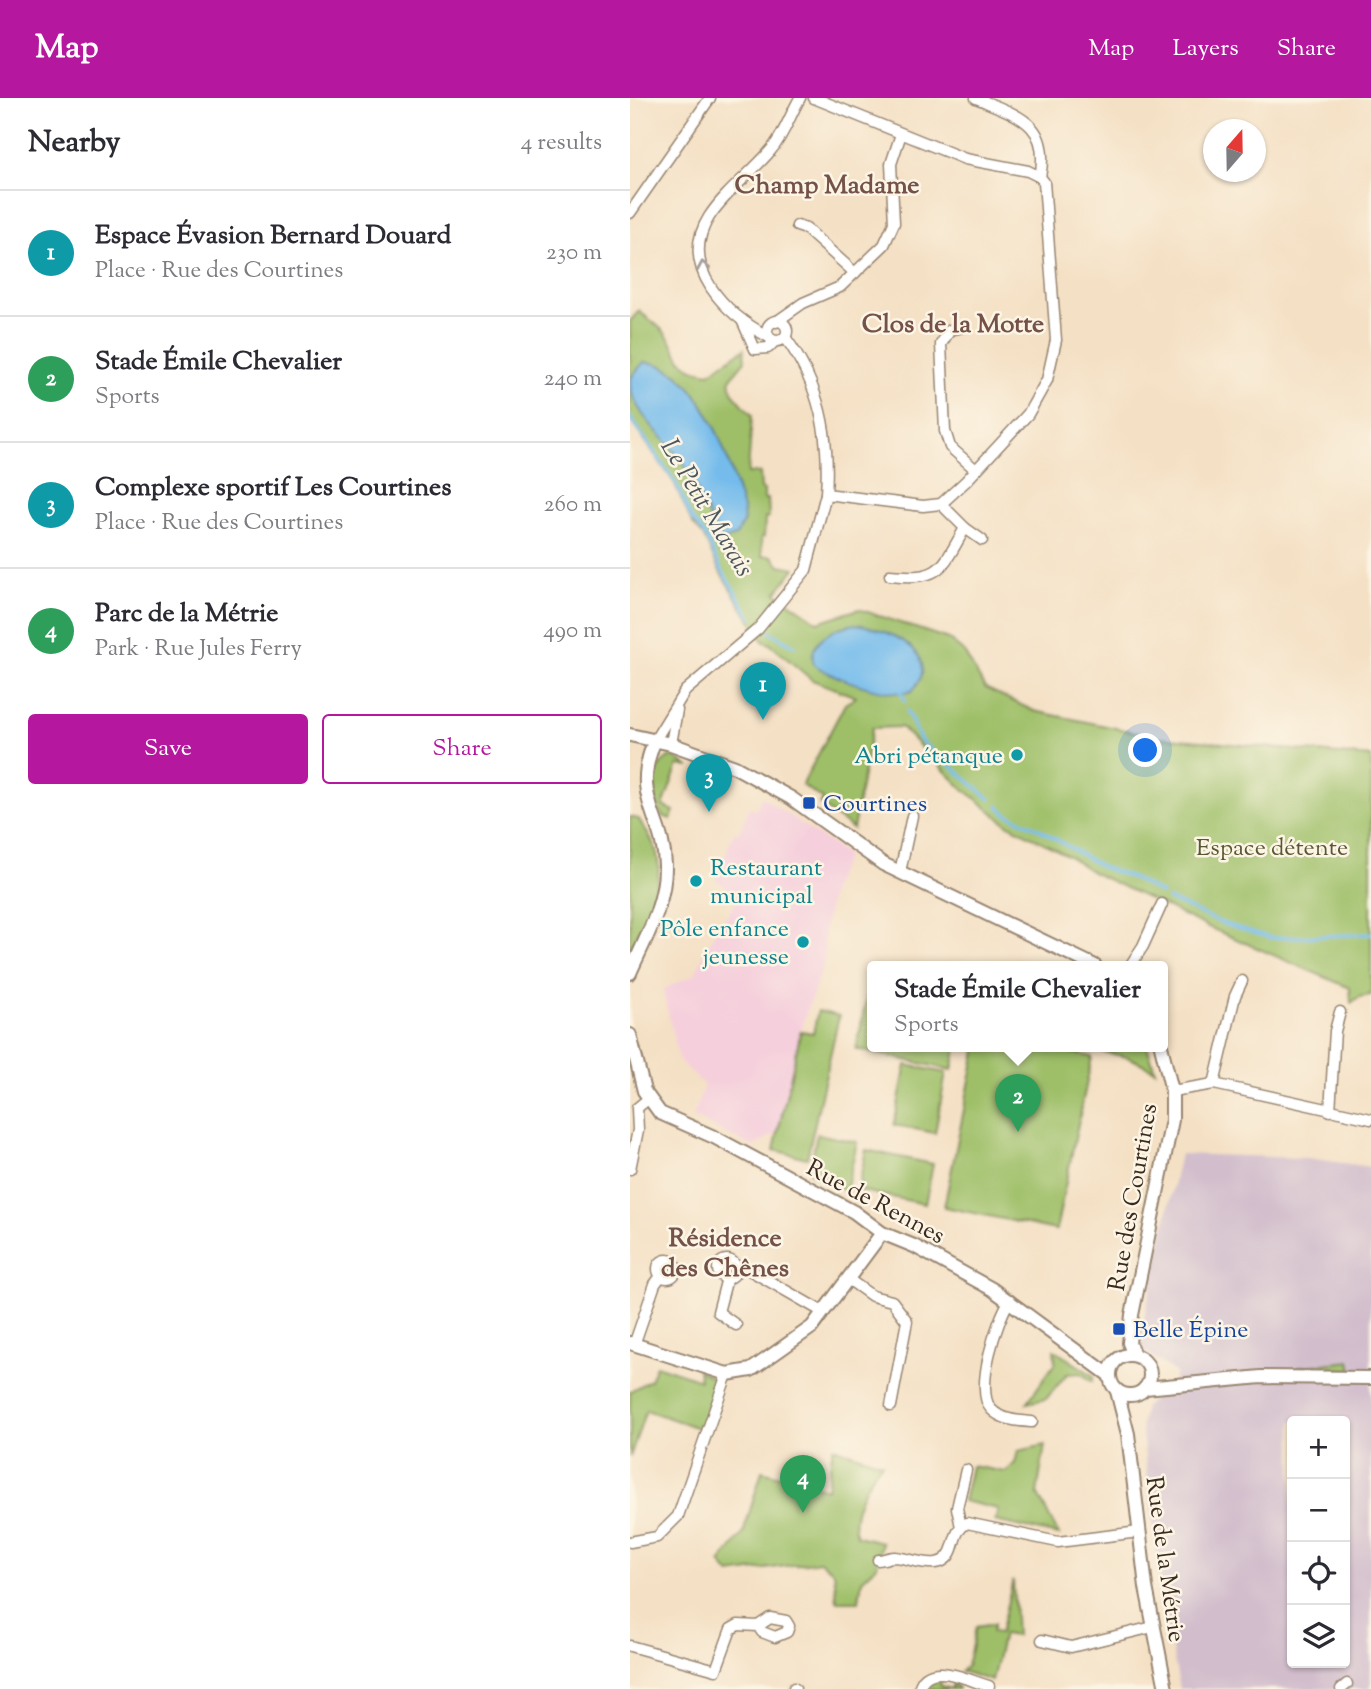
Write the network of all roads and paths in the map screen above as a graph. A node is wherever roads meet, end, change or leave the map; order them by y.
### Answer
1 (710, 98) edge
2 (800, 98) edge
3 (814, 98) edge
4 (976, 98) edge
5 (901, 134) junction
6 (1040, 177) junction
7 (630, 213) edge
8 (797, 226) dead end
9 (855, 273) junction
10 (803, 303) junction
11 (742, 320) junction
12 (774, 322) junction
13 (963, 327) dead end
14 (778, 338) junction
15 (976, 470) junction
16 (826, 494) junction
17 (940, 504) junction
18 (965, 528) junction
19 (982, 540) dead end
20 (890, 575) dead end
21 (677, 706) junction
22 (630, 736) edge
23 (655, 740) junction
24 (671, 744) junction
25 (912, 816) dead end
26 (900, 872) junction
27 (1162, 904) dead end
28 (1086, 961) edge
29 (1133, 961) edge
30 (630, 972) edge
31 (1242, 981) dead end
32 (1340, 1012) dead end
33 (630, 1035) edge
34 (1162, 1052) edge
35 (1214, 1084) junction
36 (1172, 1091) junction
37 (648, 1100) junction
38 (1330, 1111) junction
39 (1371, 1119) edge
40 (630, 1169) edge
41 (882, 1233) junction
42 (736, 1267) junction
43 (661, 1276) dead end
44 (727, 1278) junction
45 (848, 1279) junction
46 (1010, 1300) junction
47 (824, 1312) junction
48 (1132, 1314) junction
49 (736, 1325) dead end
50 (632, 1344) edge
51 (1078, 1350) junction
52 (1134, 1355) junction
53 (1117, 1360) junction
54 (727, 1374) junction
55 (1150, 1374) junction
56 (1109, 1375) junction
57 (1371, 1378) edge
58 (1178, 1384) junction
59 (1117, 1391) junction
60 (1141, 1392) junction
61 (891, 1406) dead end
62 (1032, 1422) dead end
63 (1128, 1434) junction
64 (966, 1470) dead end
65 (961, 1527) junction
66 (1139, 1532) junction
67 (630, 1542) edge
68 (878, 1560) dead end
69 (758, 1626) dead end
70 (1153, 1627) junction
71 (1042, 1640) dead end
72 (630, 1646) edge
73 (967, 1685) edge
74 (989, 1686) dead end
75 (919, 1689) edge
76 (1166, 1689) edge

1 - 7 street
11 -> 2 street
3 - 5 street
4 - 6 street
5 - 6 street
5 - 9 street
6 - 15 street
8 - 9 street
9 - 10 street
10 - 12 street
10 - 14 street
11 - 12 street
11 - 14 street
11 - 14 street
12 - 14 street
12 - 14 street
13 - 15 street
14 - 16 street
15 - 17 street
16 - 17 street
16 - 21 street
17 - 18 street
18 - 19 street
18 - 20 street
21 - 23 street
21 - 24 street
22 - 23 street
23 - 24 street
23 - 30 street
24 - 26 street
25 - 26 street
26 - 28 street
27 - 29 street
31 - 35 street
32 - 38 street
33 - 37 street
34 - 36 street, Rue des Courtines
35 - 36 street
35 - 38 street
36 - 48 street, Rue des Courtines
37 - 40 street
37 - 41 street, Rue de Rennes
38 - 39 street
41 - 45 street
41 - 46 street, Rue de Rennes
42 - 44 street
42 - 44 street
42 - 47 street
43 - 50 street
44 - 49 street
45 - 47 street
45 - 61 street
46 - 51 street, Rue de Rennes
46 - 62 street
47 - 54 street
48 - 52 street, Rue des Courtines
48 - 53 street, Rue des Courtines
50 - 54 street
51 - 53 street, Rue de Rennes
51 - 56 street, Rue de Rennes
52 - 53 street
52 - 55 street
53 - 56 street
54 - 67 street
55 - 58 street
55 - 60 street
56 - 59 street
57 - 58 street
58 - 60 street
59 - 60 street
59 - 63 street, Rue de la Métrie
60 - 63 street, Rue de la Métrie
63 - 66 street, Rue de la Métrie
64 - 65 street
65 - 66 street
65 - 68 street
66 - 70 street, Rue de la Métrie
69 - 72 street
70 - 71 street
70 - 76 street, Rue de la Métrie
73 - 74 street
73 - 75 street

